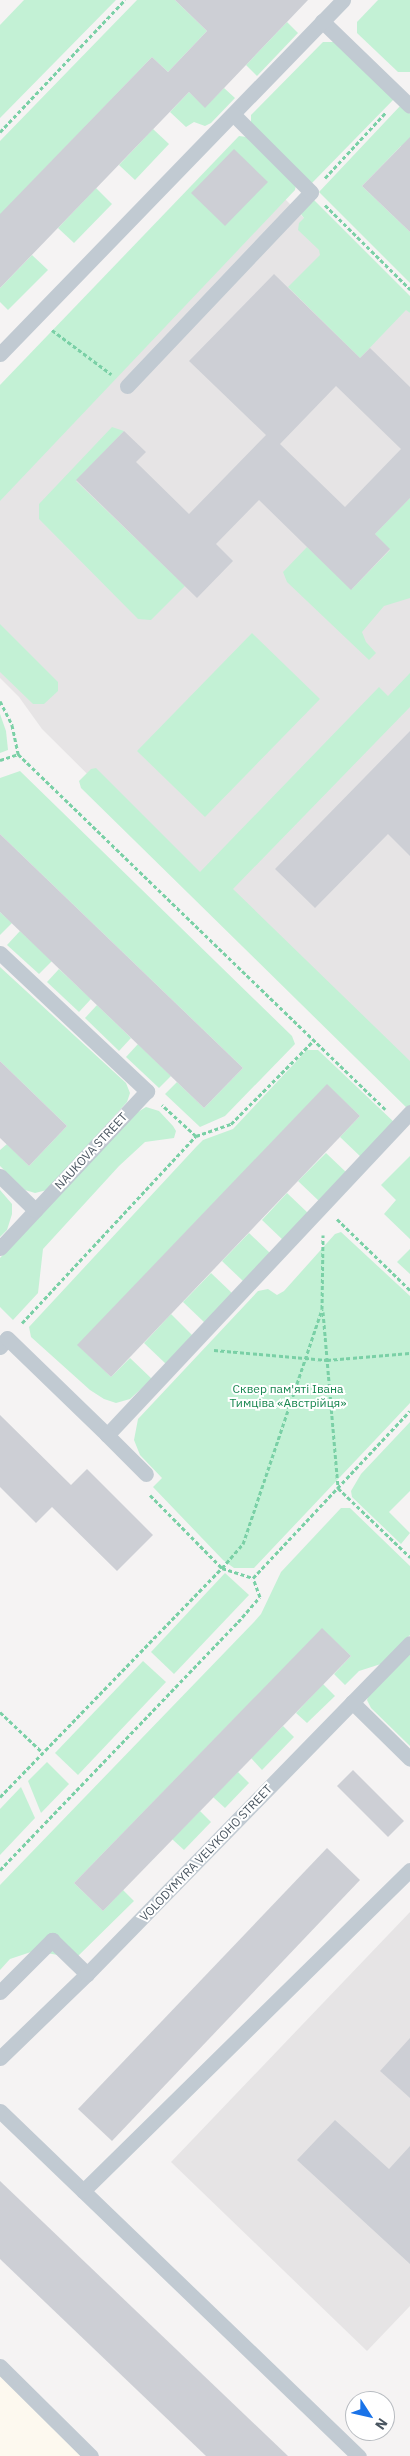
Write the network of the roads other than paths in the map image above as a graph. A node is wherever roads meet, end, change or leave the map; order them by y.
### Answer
1 (343, 0) edge
2 (322, 22) junction
3 (407, 97) edge
4 (233, 114) junction
5 (0, 354) edge
6 (127, 386) road end
7 (0, 953) edge
8 (410, 1112) edge
9 (0, 1176) edge
10 (36, 1210) junction
11 (0, 1248) edge
12 (4, 1342) edge
13 (106, 1435) junction
14 (146, 1474) road end
15 (410, 1643) edge
16 (352, 1702) junction
17 (410, 1758) edge
18 (410, 1870) edge
19 (87, 1974) junction
20 (0, 1992) edge
21 (0, 2058) edge
22 (0, 2111) edge
23 (83, 2191) junction
24 (0, 2366) edge
25 (91, 2456) edge
26 (359, 2456) edge

1 - 2 lane
2 - 3 lane
2 - 4 lane
4 - 5 lane
4 - 6 lane
7 - 10 lane, NAUKOVA STREET
8 - 13 lane
9 - 10 lane
10 - 11 lane, NAUKOVA STREET
12 - 13 lane
13 - 14 lane
15 - 16 lane, VOLODYMYRA VELYKOHO STREET
16 - 17 lane
16 - 19 lane, VOLODYMYRA VELYKOHO STREET
18 - 23 lane
19 - 20 lane
19 - 21 lane, VOLODYMYRA VELYKOHO STREET
22 - 23 lane
23 - 26 lane
24 - 25 lane

